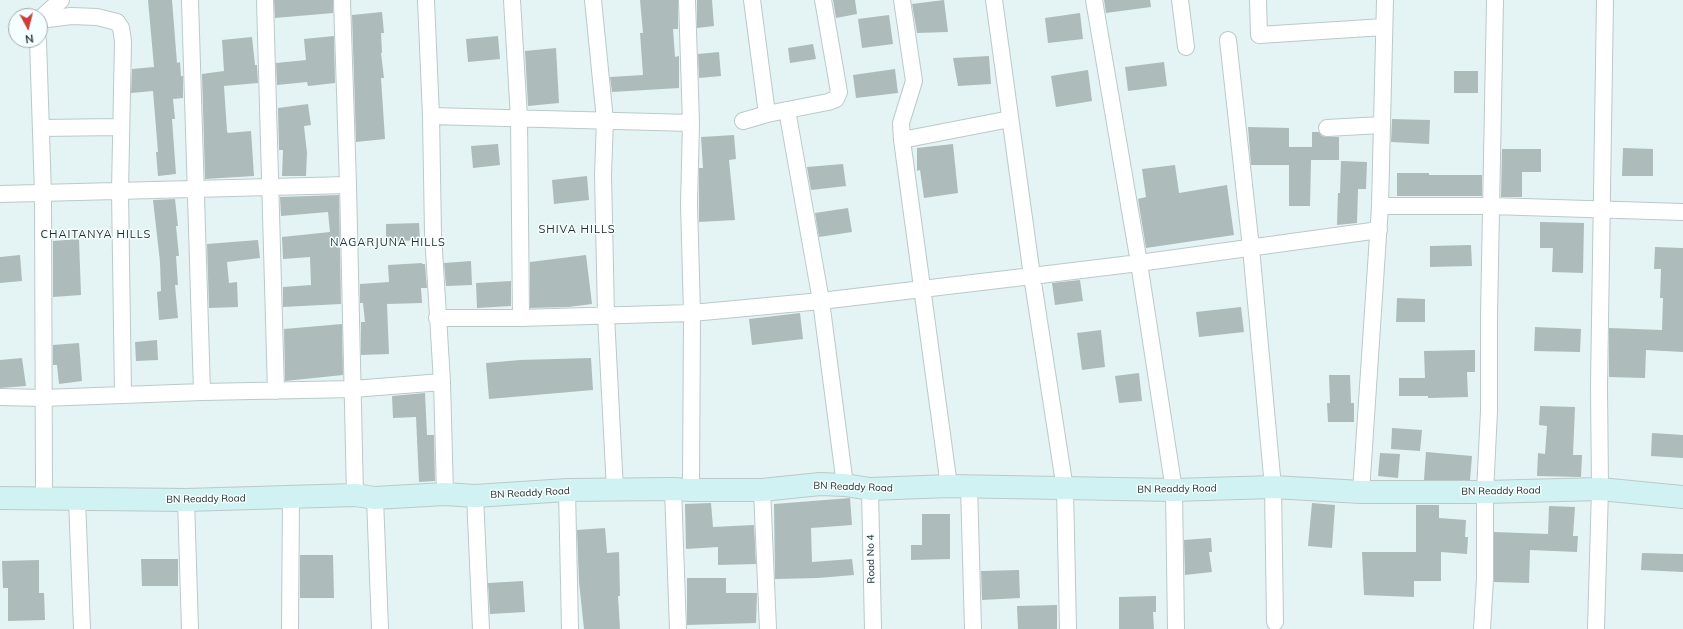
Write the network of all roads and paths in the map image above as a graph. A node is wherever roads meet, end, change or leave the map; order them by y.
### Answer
1 (61, 0) edge
2 (190, 0) edge
3 (265, 0) edge
4 (342, 0) edge
5 (426, 0) edge
6 (512, 0) edge
7 (593, 0) edge
8 (687, 0) edge
9 (752, 0) edge
10 (822, 0) edge
11 (902, 0) edge
12 (994, 0) edge
13 (1094, 0) edge
14 (1180, 0) edge
15 (1258, 0) edge
16 (1385, 0) edge
17 (1495, 0) edge
18 (1605, 0) edge
19 (48, 12) edge
20 (48, 18) edge
21 (1384, 27) junction
22 (1228, 40) dead end
23 (1186, 47) dead end
24 (38, 48) edge
25 (787, 110) junction
26 (767, 114) junction
27 (431, 116) junction
28 (519, 118) junction
29 (1010, 119) junction
30 (605, 120) junction
31 (743, 121) dead end
32 (691, 123) junction
33 (1381, 125) junction
34 (121, 127) junction
35 (41, 128) junction
36 (1327, 128) dead end
37 (902, 140) junction
38 (348, 185) junction
39 (271, 188) junction
40 (196, 190) junction
41 (120, 192) junction
42 (0, 194) edge
43 (43, 194) junction
44 (1380, 206) junction
45 (1491, 206) junction
46 (1602, 210) junction
47 (1683, 212) edge
48 (1379, 230) junction
49 (1250, 248) junction
50 (1139, 263) junction
51 (1032, 276) junction
52 (923, 288) junction
53 (820, 301) junction
54 (692, 313) junction
55 (606, 316) junction
56 (437, 318) junction
57 (521, 318) junction
58 (442, 382) junction
59 (353, 389) junction
60 (276, 390) junction
61 (202, 392) junction
62 (123, 394) junction
63 (0, 397) edge
64 (43, 398) junction
65 (845, 485) junction
66 (959, 486) junction
67 (1273, 487) junction
68 (870, 489) junction
69 (1065, 489) junction
70 (567, 490) junction
71 (615, 490) junction
72 (682, 490) junction
73 (762, 490) junction
74 (1174, 490) junction
75 (1600, 490) junction
76 (1361, 492) junction
77 (1485, 492) junction
78 (445, 494) junction
79 (475, 496) junction
80 (291, 497) junction
81 (365, 497) junction
82 (1683, 497) edge
83 (0, 498) edge
84 (44, 499) junction
85 (77, 499) junction
86 (186, 500) junction
87 (1275, 622) dead end
88 (82, 629) edge
89 (190, 629) edge
90 (290, 629) edge
91 (380, 629) edge
92 (481, 629) edge
93 (570, 629) edge
94 (678, 629) edge
95 (768, 629) edge
96 (873, 629) edge
97 (973, 629) edge
98 (1068, 629) edge
99 (1176, 629) edge
100 (1482, 629) edge
101 (1596, 629) edge

1 - 19 street
2 - 40 street
3 - 39 street
4 - 38 street
5 - 27 street
6 - 28 street
7 - 30 street
8 - 32 street
9 - 26 street
10 - 25 street
11 - 37 street
12 - 29 street
13 - 50 street
14 - 23 street
15 - 21 street
16 - 21 street
17 - 45 street
18 - 46 street
20 - 34 street
21 - 33 street
22 - 49 street
24 - 35 street
25 - 26 street
25 - 53 street
26 - 31 street
27 - 28 street
27 - 56 street
28 - 30 street
28 - 57 street
29 - 37 street
29 - 51 street
30 - 32 street
30 - 55 street
32 - 54 street
33 - 36 street
33 - 44 street
34 - 35 street
34 - 41 street
35 - 43 street
37 - 52 street
38 - 39 street
38 - 59 street
39 - 40 street
39 - 60 street
40 - 41 street
40 - 61 street
41 - 43 street
41 - 62 street
42 - 43 street
43 - 64 street
44 - 45 street
44 - 48 street
45 - 46 street
45 - 77 street
46 - 47 street
46 - 75 street
48 - 49 street
48 - 76 street
49 - 50 street
49 - 67 street
50 - 51 street
50 - 74 street
51 - 52 street
51 - 69 street
52 - 53 street
52 - 66 street
53 - 54 street
53 - 65 street
54 - 55 street
54 - 72 street
55 - 57 street
55 - 71 street
56 - 57 street
56 - 58 street
58 - 59 street
58 - 78 street
59 - 60 street
59 - 81 street
60 - 61 street
61 - 62 street
62 - 64 street
63 - 64 street
64 - 84 street
65 - 68 street, BN Readdy Road
65 - 73 street, BN Readdy Road
66 - 68 street, BN Readdy Road
66 - 69 street, BN Readdy Road
66 - 97 street
67 - 74 street, BN Readdy Road
67 - 76 street, BN Readdy Road
67 - 87 street
68 - 96 street, Road No 4
69 - 74 street, BN Readdy Road
69 - 98 street
70 - 71 street, BN Readdy Road
70 - 79 street, BN Readdy Road
70 - 93 street
71 - 72 street, BN Readdy Road
72 - 73 street, BN Readdy Road
72 - 94 street
73 - 95 street
74 - 99 street
75 - 77 street, BN Readdy Road
75 - 82 street, BN Readdy Road
75 - 101 street
76 - 77 street, BN Readdy Road
77 - 100 street
78 - 79 street, BN Readdy Road
78 - 81 street, BN Readdy Road
79 - 92 street
80 - 81 street, BN Readdy Road
80 - 86 street, BN Readdy Road
80 - 90 street
81 - 91 street
83 - 84 street, BN Readdy Road
84 - 85 street, BN Readdy Road
85 - 86 street, BN Readdy Road
85 - 88 street
86 - 89 street

